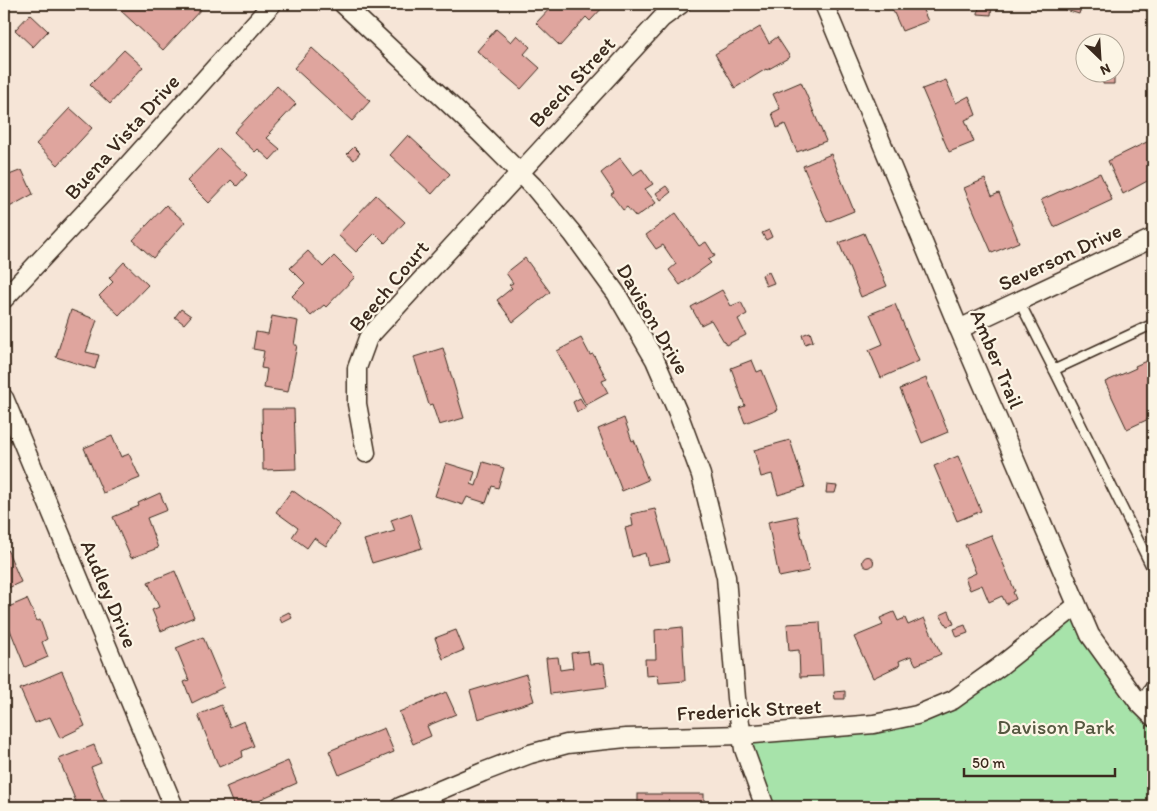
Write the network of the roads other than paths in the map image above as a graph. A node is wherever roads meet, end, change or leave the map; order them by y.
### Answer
1 (272, 4) edge
2 (343, 4) edge
3 (681, 4) edge
4 (824, 4) edge
5 (519, 172) junction
6 (1153, 238) edge
7 (4, 300) edge
8 (1019, 301) junction
9 (1153, 324) edge
10 (960, 329) junction
11 (1054, 370) junction
12 (4, 398) edge
13 (366, 453) dead end
14 (1153, 570) edge
15 (1076, 606) junction
16 (1153, 683) edge
17 (1139, 703) junction
18 (1153, 717) edge
19 (742, 735) junction
20 (174, 807) edge
21 (400, 807) edge
22 (765, 807) edge

1 - 7 street, Buena Vista Drive
2 - 5 street, Davison Drive
3 - 5 street, Beech Street
4 - 10 street, Amber Trail
5 - 13 street, Beech Court
5 - 19 street, Davison Drive
6 - 8 street, Severson Drive
8 - 10 street, Severson Drive
8 - 11 lane
9 - 11 lane
10 - 15 street, Amber Trail
11 - 14 lane
12 - 20 street, Audley Drive
15 - 17 street, Amber Trail
15 - 19 street, Frederick Street
16 - 17 lane
17 - 18 street, Amber Trail
19 - 21 street, Frederick Street
19 - 22 street, Davison Drive

